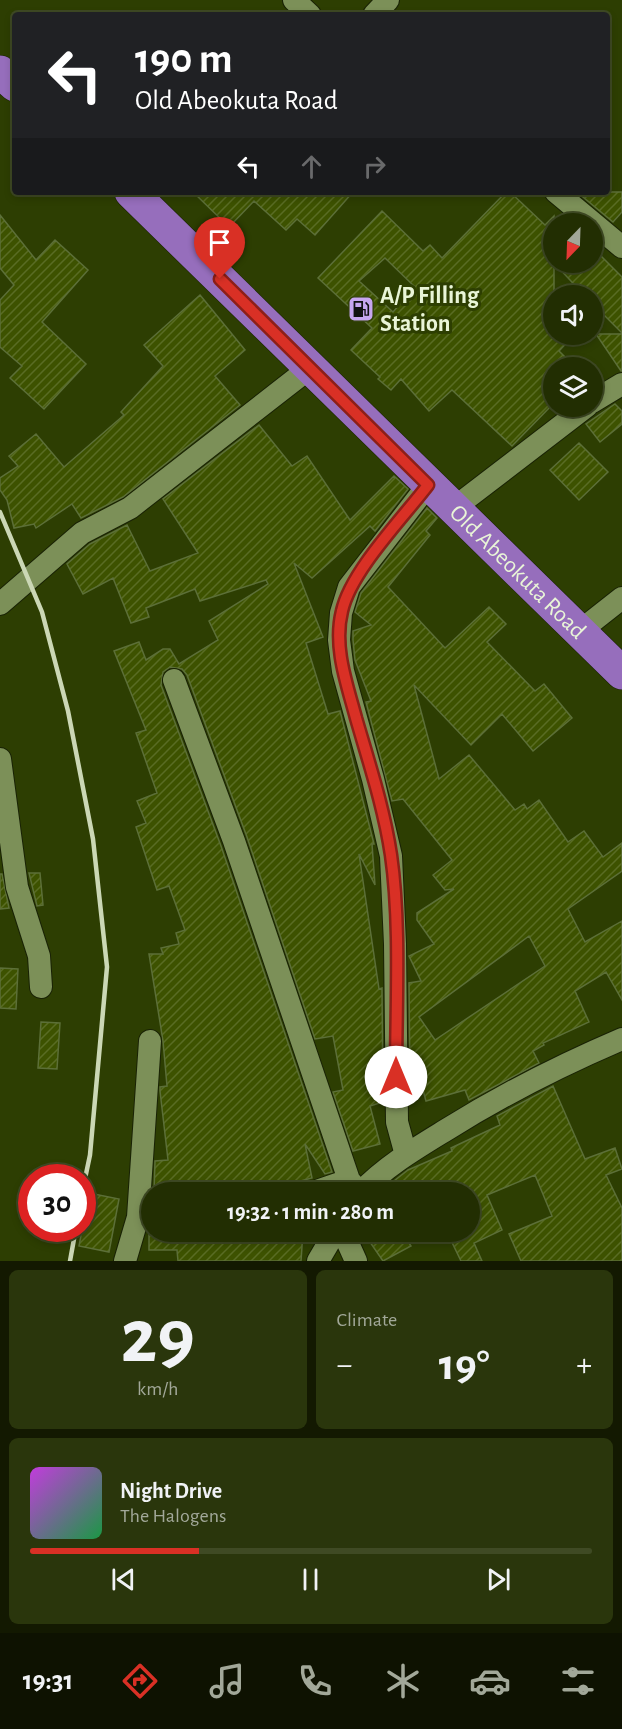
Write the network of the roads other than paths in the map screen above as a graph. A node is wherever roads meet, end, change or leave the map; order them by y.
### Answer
1 (294, 0) edge
2 (388, 0) edge
3 (307, 12) edge
4 (377, 12) edge
5 (0, 72) edge
6 (12, 82) edge
7 (560, 195) edge
8 (144, 196) edge
9 (622, 247) edge
10 (311, 367) junction
11 (622, 384) edge
12 (603, 395) edge
13 (573, 417) edge
14 (428, 485) junction
15 (454, 508) junction
16 (622, 598) edge
17 (0, 604) edge
18 (580, 631) junction
19 (622, 673) edge
20 (174, 680) dead end
21 (0, 759) edge
22 (41, 987) dead end
23 (622, 1039) edge
24 (150, 1041) dead end
25 (406, 1155) junction
26 (146, 1182) edge
27 (355, 1182) edge
28 (366, 1182) edge
29 (141, 1225) edge
30 (328, 1242) edge
31 (347, 1242) edge
32 (125, 1261) edge
33 (318, 1261) edge
34 (356, 1261) edge

1 - 3 street
2 - 4 street
5 - 6 highway
7 - 9 street
8 - 10 highway, Old Abeokuta Road
10 - 14 highway, Old Abeokuta Road
10 - 17 street
11 - 12 street
13 - 15 street
14 - 15 highway, Old Abeokuta Road
14 - 25 street
15 - 18 highway, Old Abeokuta Road
16 - 18 street
18 - 19 highway, Old Abeokuta Road
20 - 27 street
21 - 22 street
23 - 25 street
24 - 26 street
25 - 28 street
29 - 32 street
30 - 33 street
31 - 34 street

